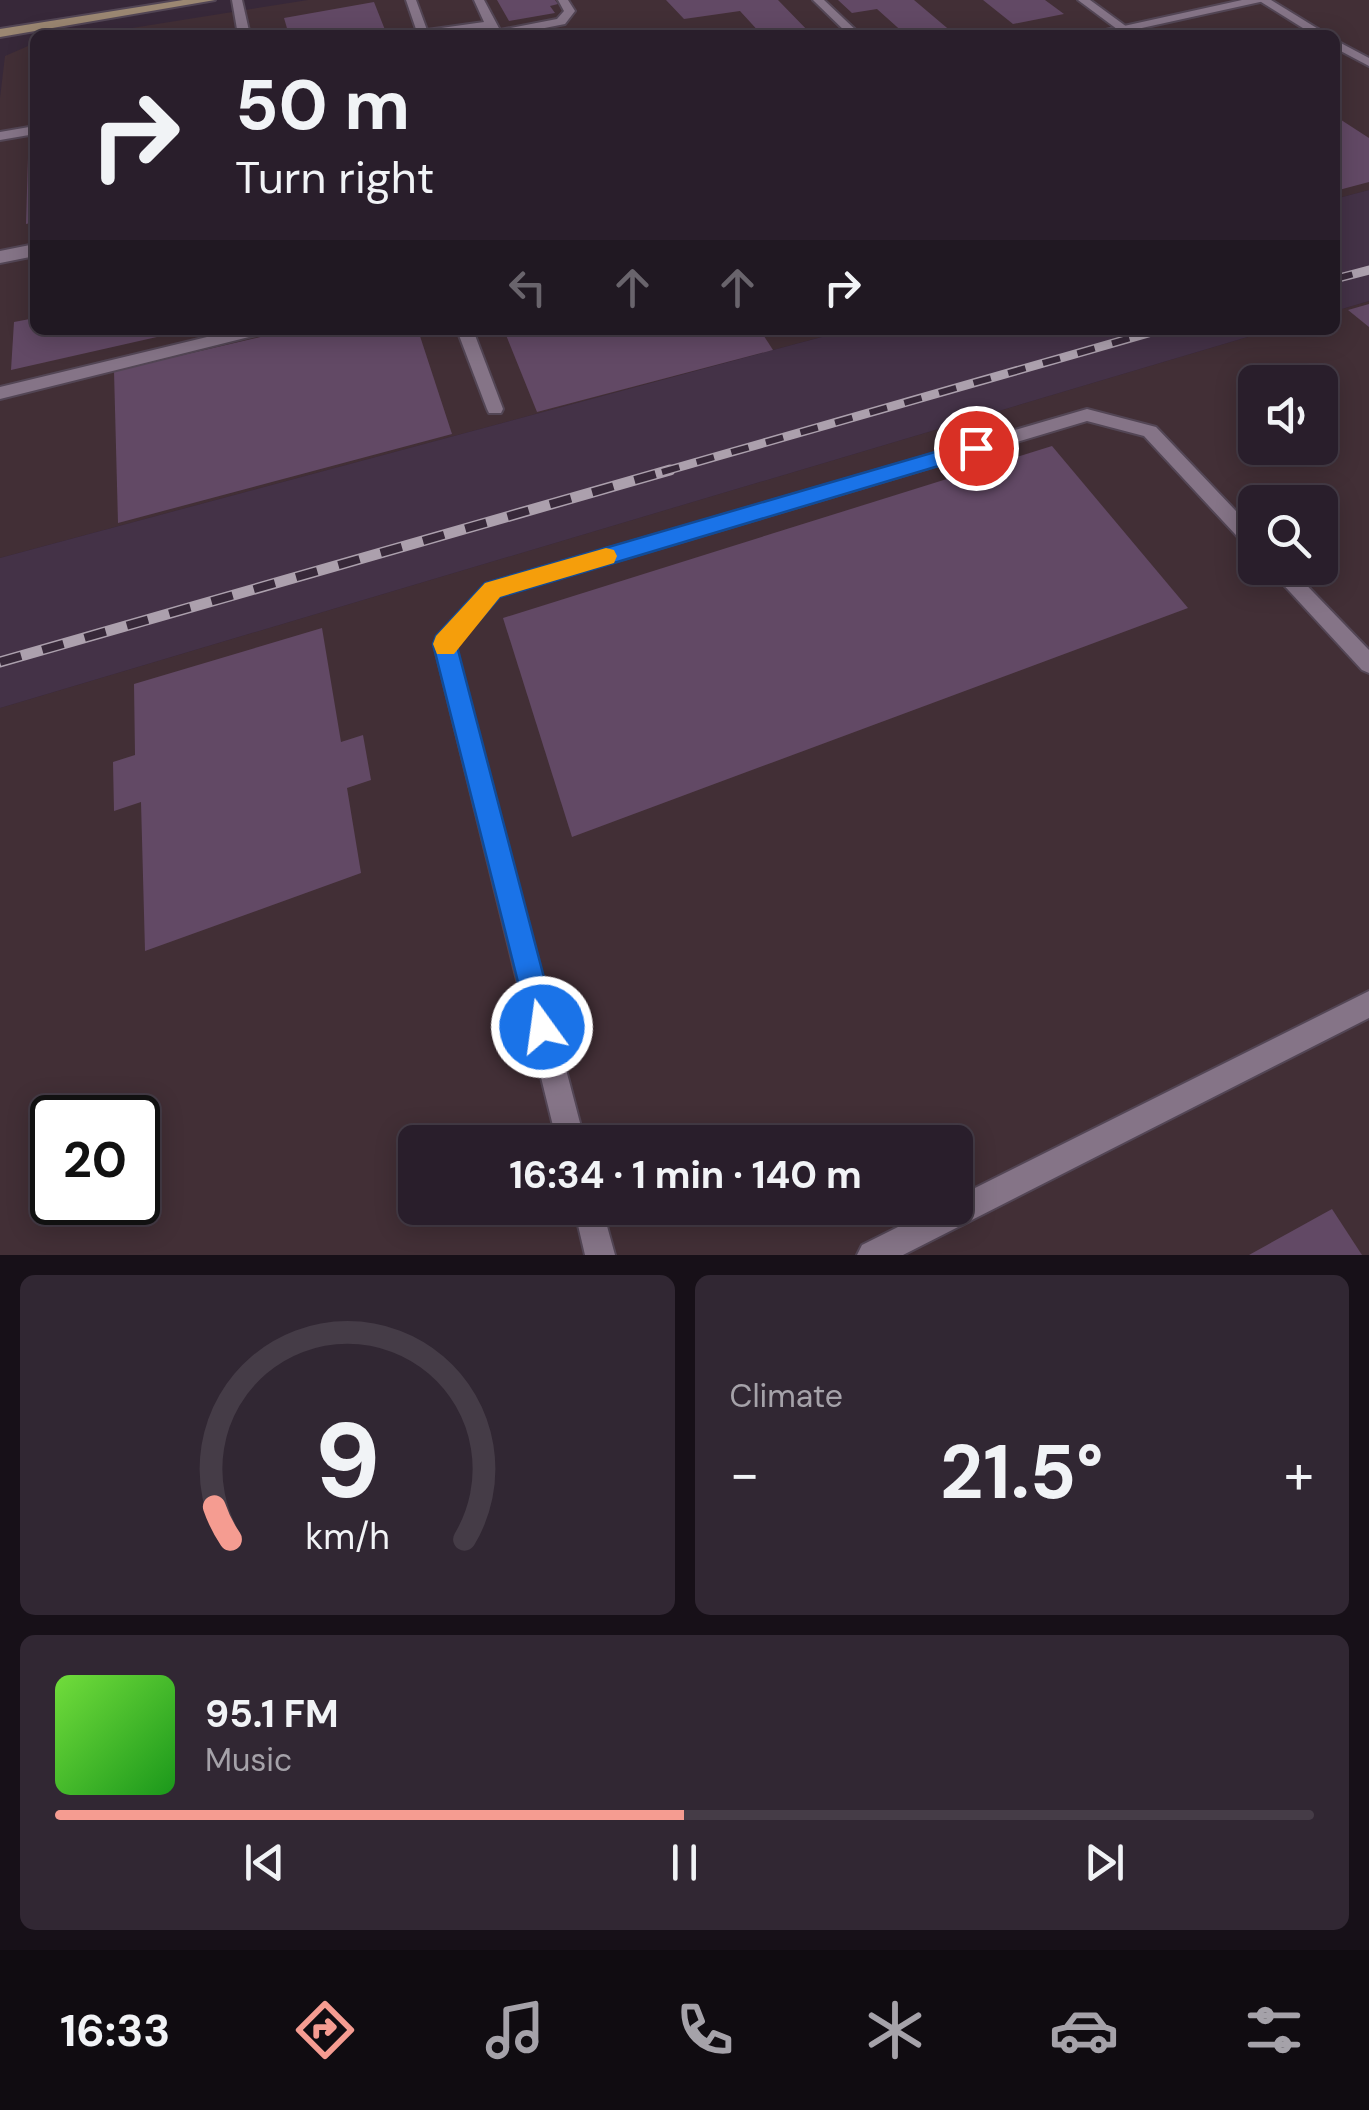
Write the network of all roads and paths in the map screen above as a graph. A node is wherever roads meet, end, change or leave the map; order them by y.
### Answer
1 (208, 0) edge
2 (236, 0) edge
3 (411, 0) edge
4 (479, 0) edge
5 (818, 0) edge
6 (1083, 0) edge
7 (1263, 0) edge
8 (566, 6) edge
9 (490, 24) junction
10 (243, 30) edge
11 (422, 30) edge
12 (450, 30) edge
13 (494, 30) edge
14 (518, 30) edge
15 (850, 30) edge
16 (1124, 30) edge
17 (1136, 30) edge
18 (1309, 30) edge
19 (0, 33) edge
20 (1340, 46) edge
21 (1369, 63) edge
22 (30, 131) edge
23 (0, 136) edge
24 (30, 251) edge
25 (0, 257) edge
26 (236, 335) edge
27 (467, 335) edge
28 (0, 393) edge
29 (494, 409) dead end
30 (1238, 524) edge
31 (1294, 585) edge
32 (1369, 664) edge
33 (1369, 1004) edge
34 (568, 1125) edge
35 (592, 1225) edge
36 (600, 1255) edge
37 (872, 1255) edge

1 - 19 street
2 - 10 lane
3 - 11 lane
4 - 9 lane
5 - 15 lane
6 - 16 lane
7 - 17 street
7 - 18 lane
8 - 14 lane
9 - 12 lane
9 - 13 lane
20 - 21 lane
22 - 23 lane
24 - 25 street
26 - 28 lane
27 - 29 lane
30 - 34 lane
31 - 32 lane
33 - 37 lane
35 - 36 lane

